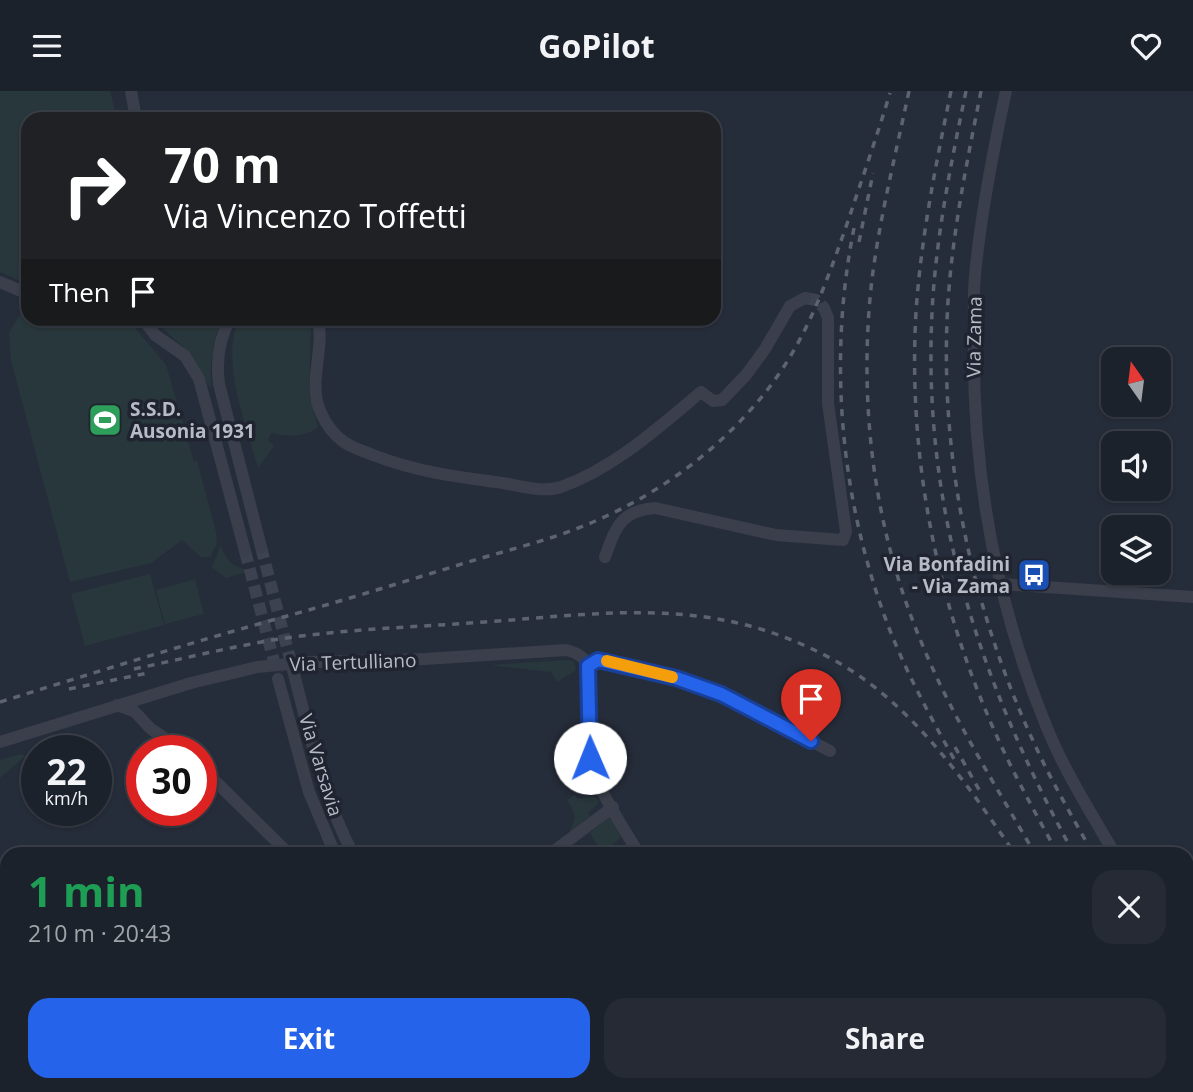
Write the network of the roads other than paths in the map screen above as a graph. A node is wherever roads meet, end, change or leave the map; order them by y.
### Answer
1 (1006, 91) edge
2 (132, 93) edge
3 (135, 112) edge
4 (139, 112) edge
5 (0, 282) edge
6 (21, 291) edge
7 (805, 298) dead end
8 (824, 308) dead end
9 (147, 326) edge
10 (228, 326) edge
11 (319, 326) edge
12 (261, 547) tunnel mouth
13 (245, 551) tunnel mouth
14 (605, 557) dead end
15 (1000, 584) junction
16 (1193, 597) edge
17 (588, 666) junction
18 (294, 674) tunnel mouth
19 (278, 679) tunnel mouth
20 (116, 705) junction
21 (160, 735) edge
22 (0, 742) edge
23 (830, 751) dead end
24 (217, 783) edge
25 (612, 807) junction
26 (282, 847) edge
27 (332, 847) edge
28 (350, 847) edge
29 (560, 847) edge
30 (635, 847) edge
31 (1111, 847) edge

1 - 15 street, Via Zama
2 - 3 street
2 - 4 street
5 - 6 street
7 - 11 street
8 - 14 street
9 - 13 street
10 - 12 street
15 - 16 street
15 - 31 street, Via Zama
17 - 20 street, Via Tertulliano
17 - 23 street
17 - 25 street
18 - 28 street, Via Varsavia
19 - 27 street, Via Varsavia
20 - 21 street
20 - 22 street, Via Tertulliano
24 - 26 street
25 - 29 street
25 - 30 street

